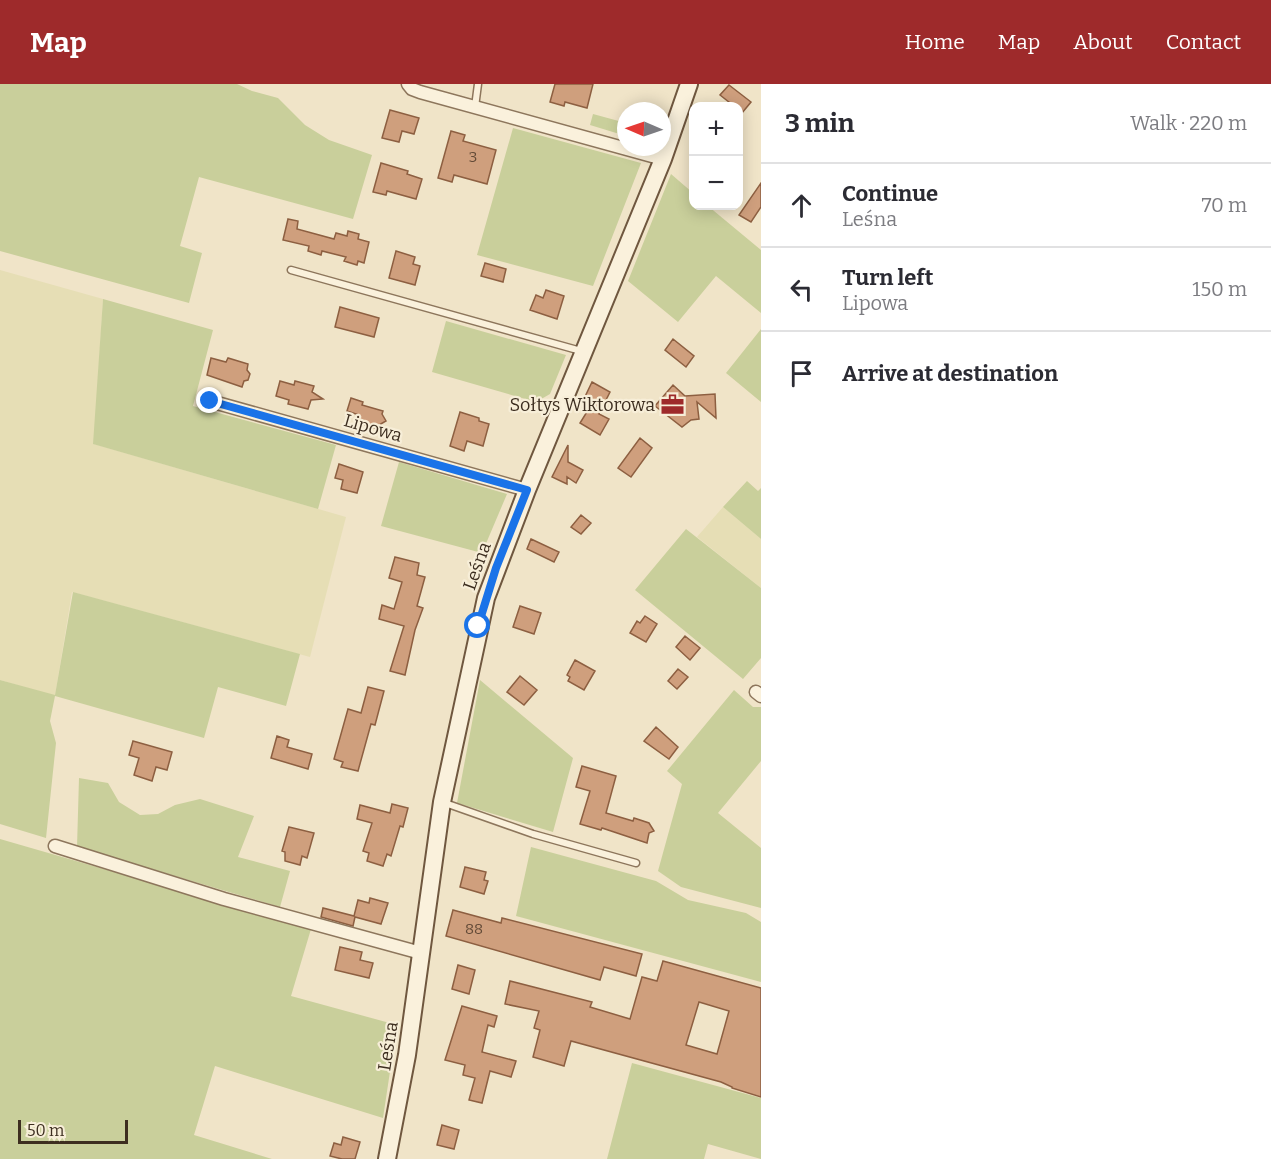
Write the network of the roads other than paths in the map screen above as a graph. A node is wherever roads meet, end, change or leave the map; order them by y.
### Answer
1 (408, 84) edge
2 (478, 84) edge
3 (689, 84) edge
4 (475, 107) junction
5 (663, 159) junction
6 (291, 270) dead end
7 (585, 352) junction
8 (210, 401) dead end
9 (527, 490) junction
10 (442, 802) junction
11 (55, 846) dead end
12 (636, 863) dead end
13 (421, 953) junction
14 (387, 1159) edge

1 - 4 street
2 - 4 lane
3 - 5 street, Leśna
4 - 5 street
5 - 7 street, Leśna
6 - 7 lane
7 - 9 street, Leśna
8 - 9 street, Lipowa
9 - 10 street, Leśna
10 - 12 lane
10 - 13 street, Leśna
11 - 13 street
13 - 14 street, Leśna

